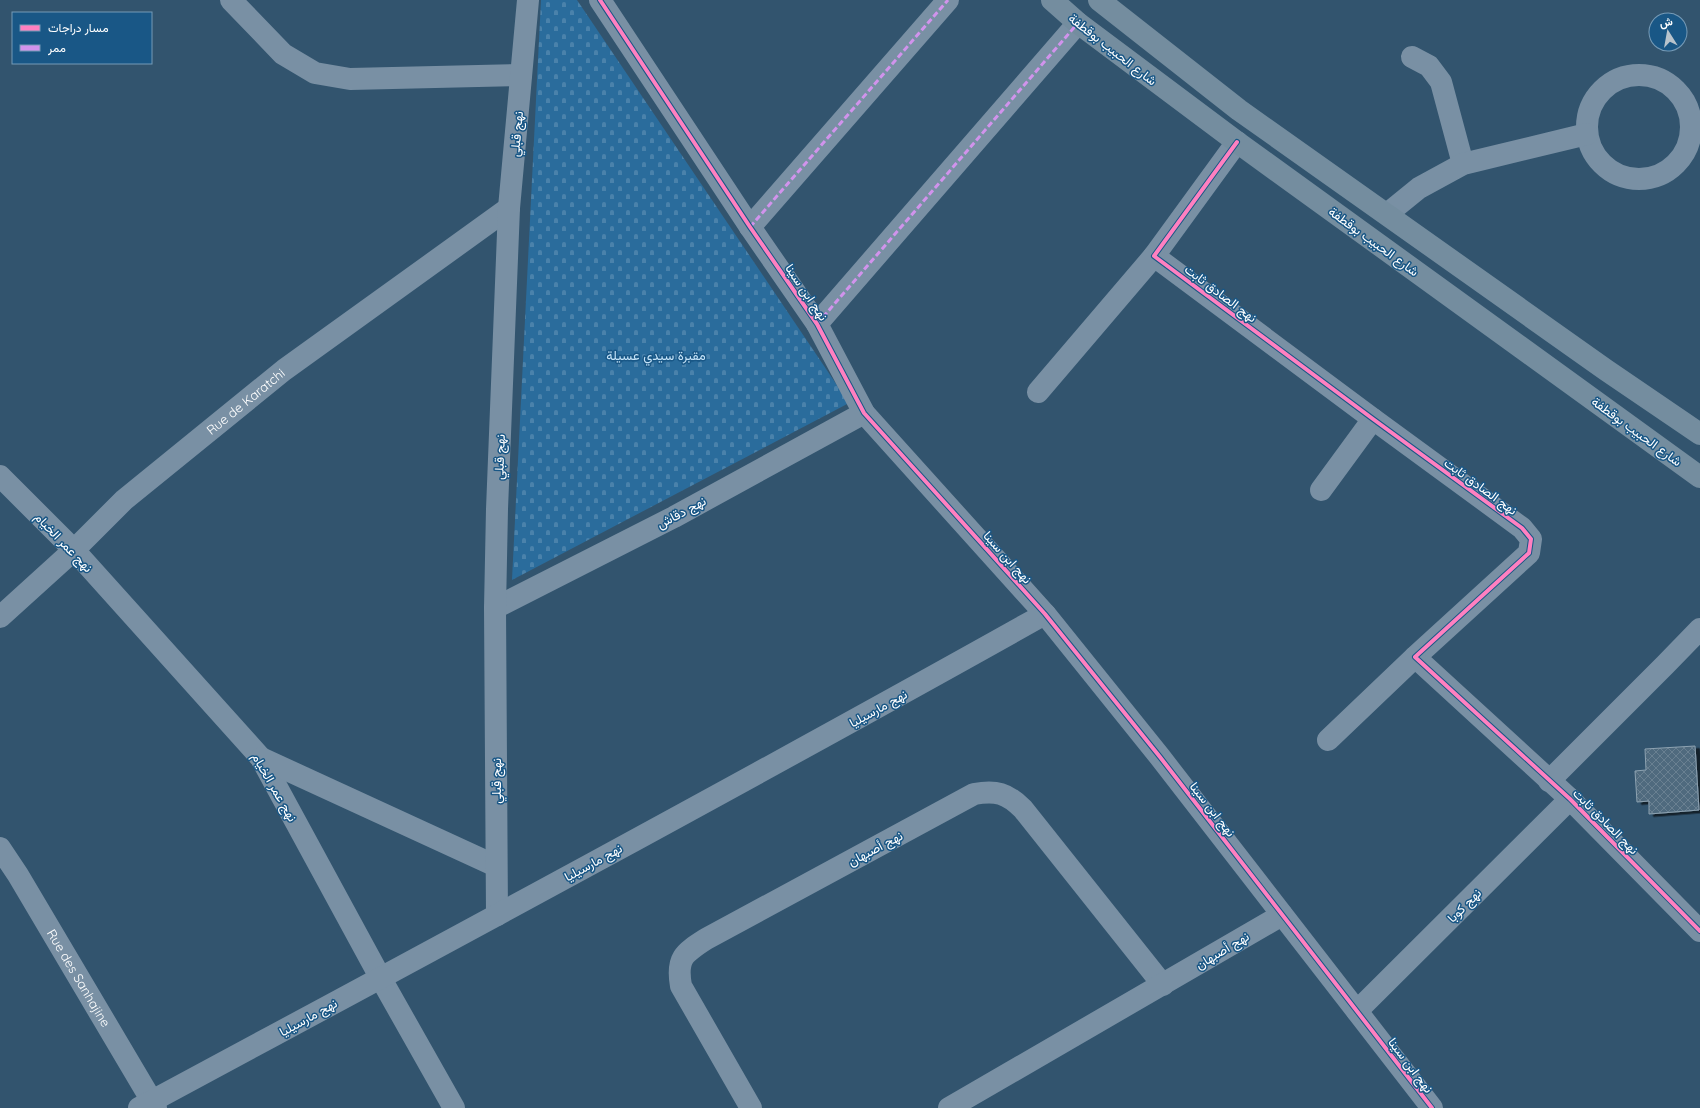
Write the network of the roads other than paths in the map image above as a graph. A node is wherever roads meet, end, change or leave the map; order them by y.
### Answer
1 (231, 0) edge
2 (528, 0) edge
3 (600, 0) edge
4 (948, 0) edge
5 (1052, 0) edge
6 (1099, 0) edge
7 (1078, 23) junction
8 (1412, 57) dead end
9 (522, 76) junction
10 (1587, 134) junction
11 (1238, 142) junction
12 (1695, 145) edge
13 (1463, 164) junction
14 (509, 208) junction
15 (1387, 214) junction
16 (750, 228) junction
17 (1154, 256) junction
18 (817, 324) junction
19 (1038, 392) dead end
20 (864, 413) junction
21 (1373, 420) junction
22 (1700, 434) edge
23 (0, 476) edge
24 (1700, 477) edge
25 (1321, 490) dead end
26 (74, 550) junction
27 (495, 608) junction
28 (1045, 614) junction
29 (0, 617) edge
30 (1700, 628) edge
31 (1415, 657) junction
32 (1328, 740) dead end
33 (261, 758) junction
34 (1549, 780) junction
35 (1570, 799) junction
36 (0, 848) edge
37 (496, 866) junction
38 (1282, 914) junction
39 (497, 915) junction
40 (1700, 931) edge
41 (380, 977) junction
42 (1163, 985) junction
43 (1357, 1011) junction
44 (149, 1106) edge
45 (454, 1108) edge
46 (751, 1108) edge
47 (949, 1108) edge
48 (1432, 1108) edge

1 - 9 street
2 - 9 street, نهج قبلي
3 - 16 street, نهج ابن سينا
4 - 16 street
5 - 7 main road, شارع الحبيب بوقطفة
6 - 15 main road
7 - 11 main road, شارع الحبيب بوقطفة
7 - 18 street
8 - 13 street
9 - 14 street, نهج قبلي
10 - 12 street
10 - 12 street
10 - 13 street
11 - 17 street
11 - 24 main road, شارع الحبيب بوقطفة
13 - 15 street
14 - 26 street, Rue de Karatchi
14 - 27 street, نهج قبلي
15 - 22 main road
16 - 18 street, نهج ابن سينا
17 - 19 street
17 - 21 street, نهج الصادق ثابت
18 - 20 street, نهج ابن سينا
20 - 27 street, نهج دقاش
20 - 28 street, نهج ابن سينا
21 - 25 street
21 - 31 street, نهج الصادق ثابت
23 - 26 street, نهج عمر الخيام
26 - 29 street, Rue de Karatchi
26 - 33 street, نهج عمر الخيام
27 - 37 street, نهج قبلي
28 - 38 street, نهج ابن سينا
28 - 39 street, نهج مارسيليا
30 - 34 street
31 - 32 street, نهج الصادق ثابت
31 - 34 street, نهج الصادق ثابت
33 - 37 street
33 - 41 street, نهج عمر الخيام
34 - 35 street, نهج الصادق ثابت
35 - 40 street, نهج الصادق ثابت
35 - 43 street, نهج كوبا
36 - 44 street, Rue des Sanhajine
37 - 39 street, نهج قبلي
38 - 42 street, نهج أصبهان
38 - 43 street, نهج ابن سينا
39 - 41 street, نهج مارسيليا
41 - 44 street, نهج مارسيليا
41 - 45 street, نهج عمر الخيام
42 - 46 street, نهج أصبهان
42 - 47 street, نهج أصبهان
43 - 48 street, نهج ابن سينا

